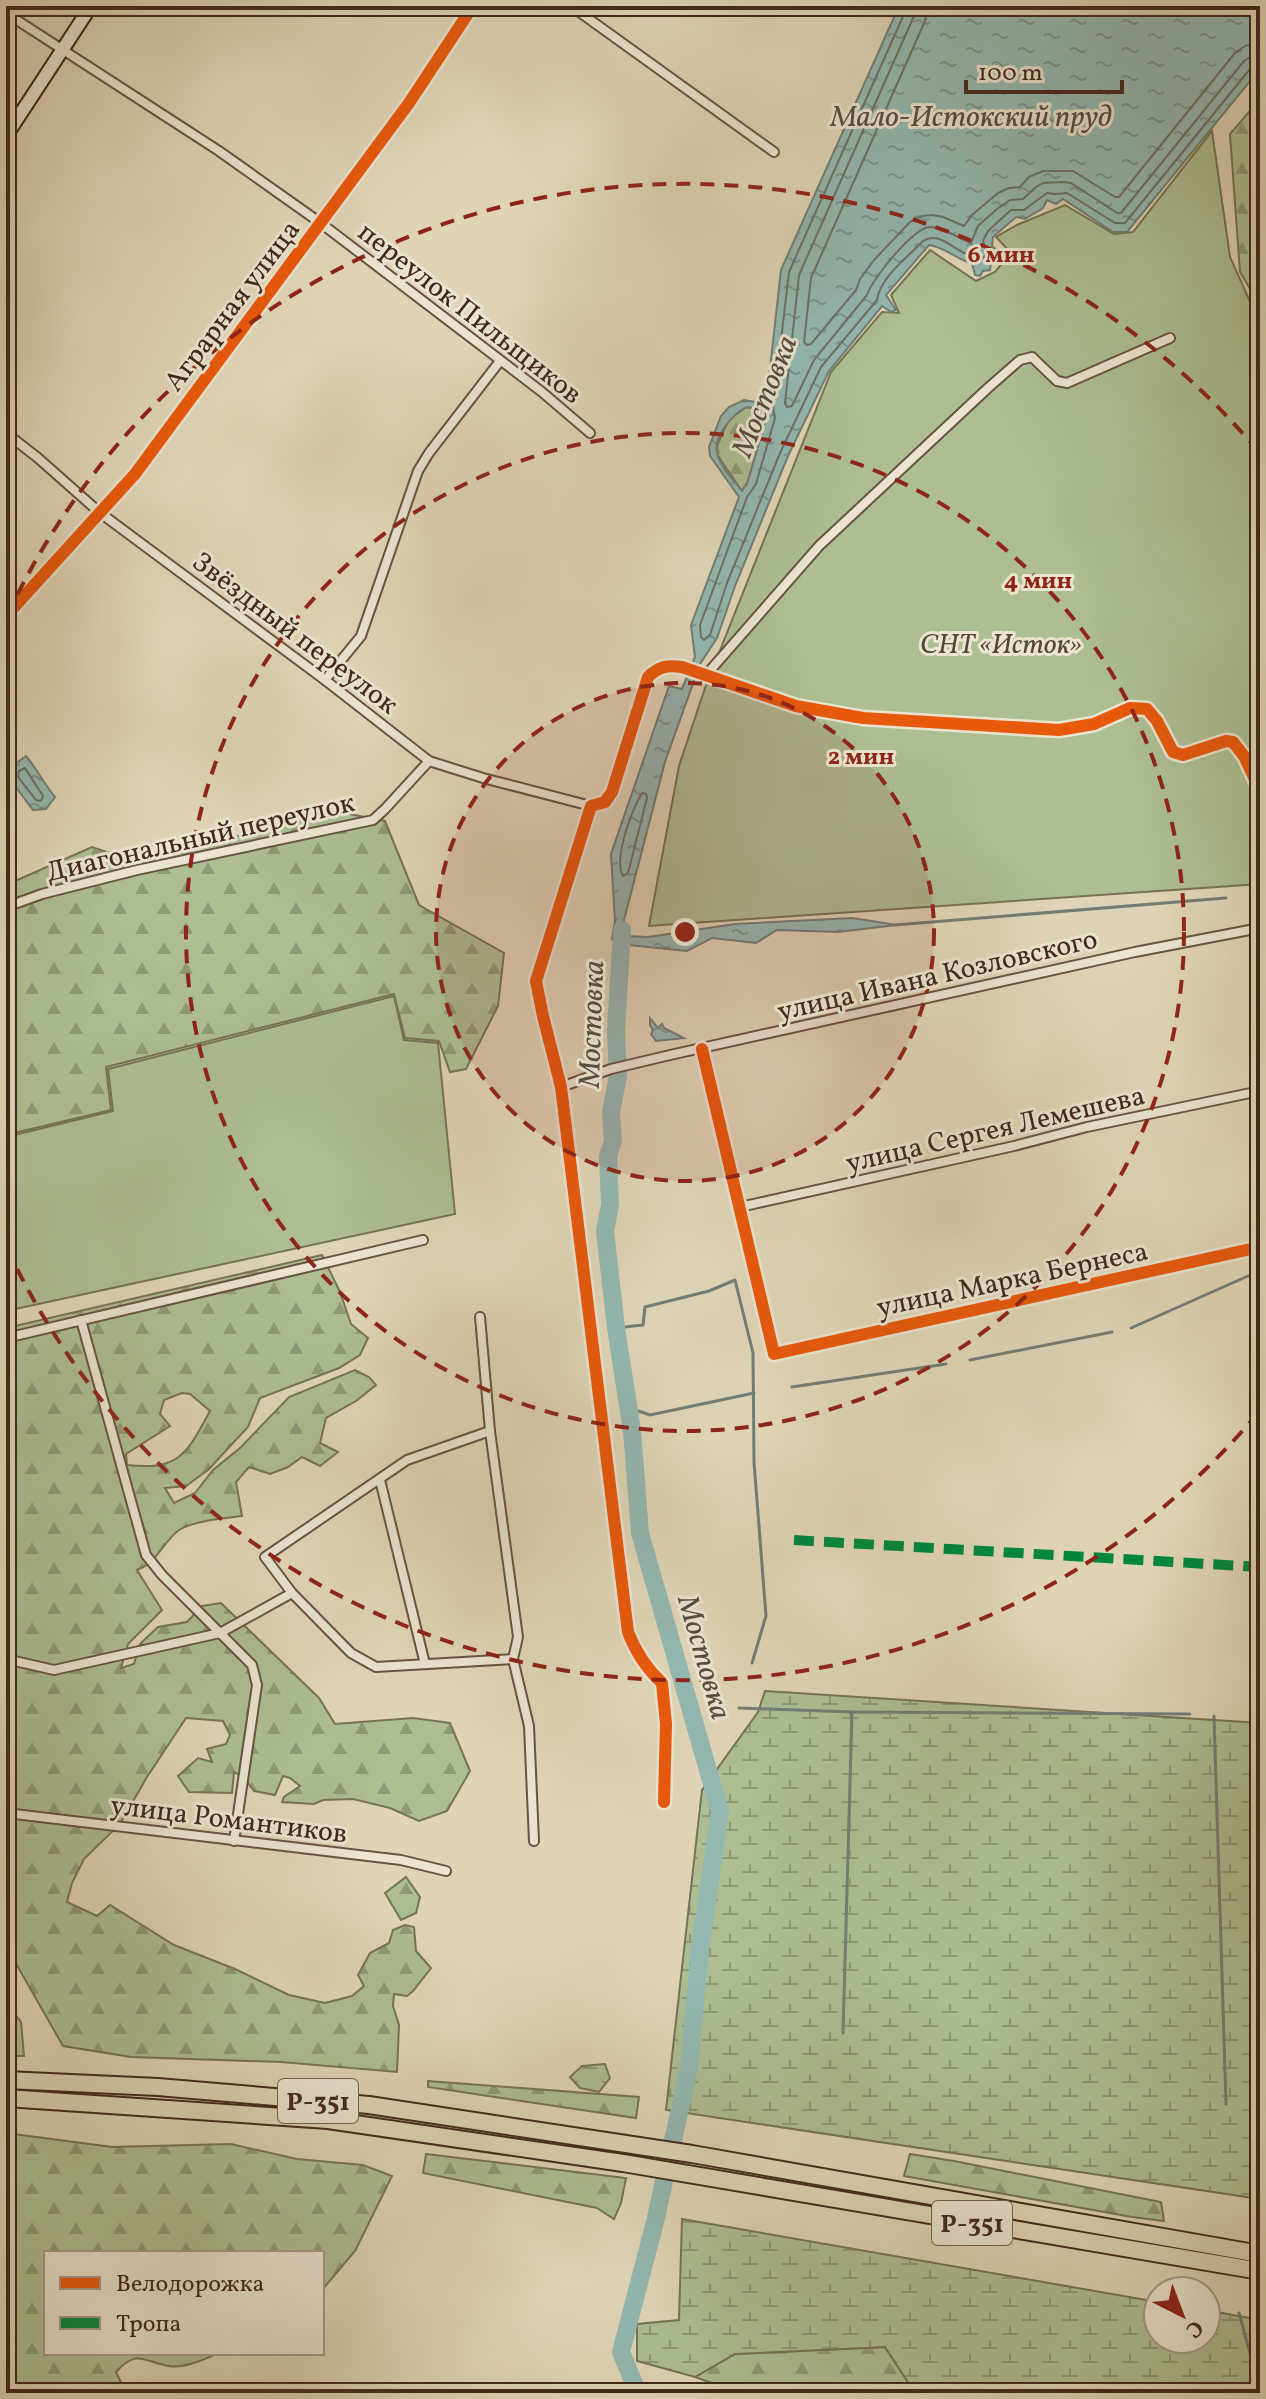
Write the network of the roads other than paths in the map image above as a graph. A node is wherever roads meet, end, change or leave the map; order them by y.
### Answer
1 (91, 6) edge
2 (473, 6) edge
3 (571, 6) edge
4 (6, 13) edge
5 (63, 49) junction
6 (6, 136) edge
7 (774, 152) dead end
8 (322, 224) junction
9 (1170, 338) dead end
10 (500, 361) junction
11 (6, 433) edge
12 (590, 433) dead end
13 (99, 512) junction
14 (6, 616) edge
15 (704, 673) junction
16 (325, 680) junction
17 (429, 761) junction
18 (1260, 790) edge
19 (591, 806) junction
20 (6, 907) edge
21 (1260, 928) edge
22 (702, 1049) junction
23 (561, 1087) junction
24 (1260, 1091) edge
25 (740, 1207) junction
26 (423, 1240) dead end
27 (1260, 1247) edge
28 (480, 1317) dead end
29 (81, 1320) junction
30 (6, 1338) edge
31 (490, 1431) junction
32 (380, 1480) junction
33 (292, 1593) junction
34 (220, 1633) junction
35 (6, 1659) edge
36 (513, 1659) junction
37 (425, 1664) junction
38 (664, 1802) dead end
39 (6, 1813) edge
40 (234, 1841) junction
41 (534, 1841) dead end
42 (446, 1871) dead end
43 (6, 2080) edge
44 (6, 2098) edge
45 (1260, 2254) edge
46 (1260, 2271) edge

1 - 5 main road
2 - 8 street, Аграрная улица
3 - 7 street
4 - 5 street, переулок Пильщиков
5 - 6 main road
5 - 8 street, переулок Пильщиков
8 - 10 street, переулок Пильщиков
8 - 13 street, Аграрная улица
9 - 15 street
10 - 12 street, переулок Пильщиков
10 - 16 street
11 - 13 street, Звёздный переулок
13 - 14 street, Аграрная улица
13 - 16 street, Звёздный переулок
15 - 18 street
15 - 19 street
16 - 17 street, Звёздный переулок
17 - 19 street, Звёздный переулок
17 - 20 street, Диагональный переулок
19 - 23 street
21 - 22 street, улица Ивана Козловского
22 - 23 street, улица Ивана Козловского
22 - 25 street
23 - 38 street
24 - 25 street, улица Сергея Лемешева
25 - 27 street, улица Марка Бернеса
26 - 29 street
28 - 31 street
29 - 30 street
29 - 34 street
31 - 32 street
31 - 36 street
32 - 33 street
32 - 37 street
33 - 34 street
33 - 37 street
34 - 35 street
34 - 40 street
36 - 37 street
36 - 41 street
39 - 40 street, улица Романтиков
40 - 42 street, улица Романтиков
43 - 45 highway, Р-351
44 - 46 highway, Р-351

